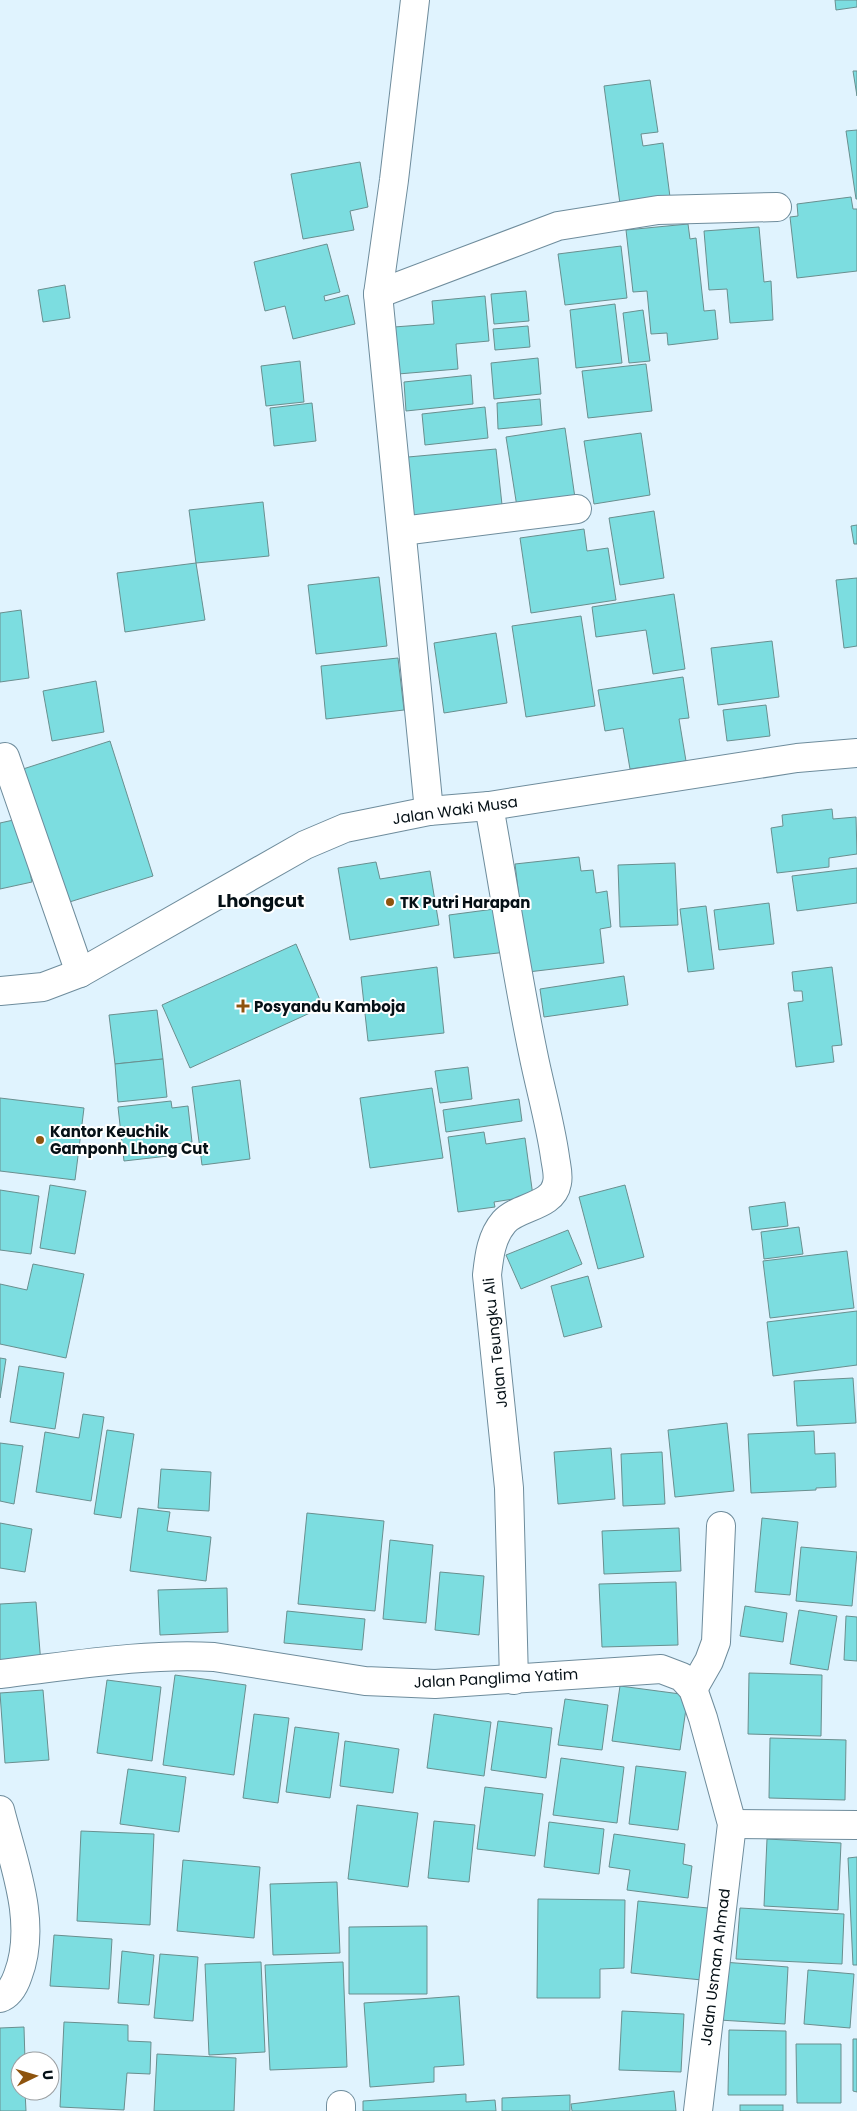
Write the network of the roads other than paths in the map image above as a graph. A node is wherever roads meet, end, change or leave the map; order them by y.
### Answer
1 (415, 0) edge
2 (777, 207) dead end
3 (378, 294) junction
4 (577, 509) dead end
5 (402, 531) junction
6 (857, 753) edge
7 (5, 758) dead end
8 (489, 806) junction
9 (429, 811) junction
10 (80, 973) junction
11 (0, 991) edge
12 (721, 1526) dead end
13 (0, 1674) edge
14 (514, 1680) junction
15 (693, 1689) junction
16 (0, 1810) edge
17 (732, 1824) junction
18 (857, 1826) edge
19 (0, 1998) edge
20 (698, 2111) edge

1 - 3 street
2 - 3 street
3 - 5 street
4 - 5 street
5 - 9 street
6 - 8 street, Jalan Waki Musa
7 - 10 street
8 - 9 street, Jalan Waki Musa
8 - 14 street, Jalan Teungku Ali
9 - 10 street, Jalan Waki Musa
10 - 11 street, Jalan Waki Musa
12 - 15 street
13 - 14 street, Jalan Panglima Yatim
14 - 15 street, Jalan Panglima Yatim
15 - 17 street
16 - 19 street
17 - 18 street
17 - 20 street, Jalan Usman Ahmad

